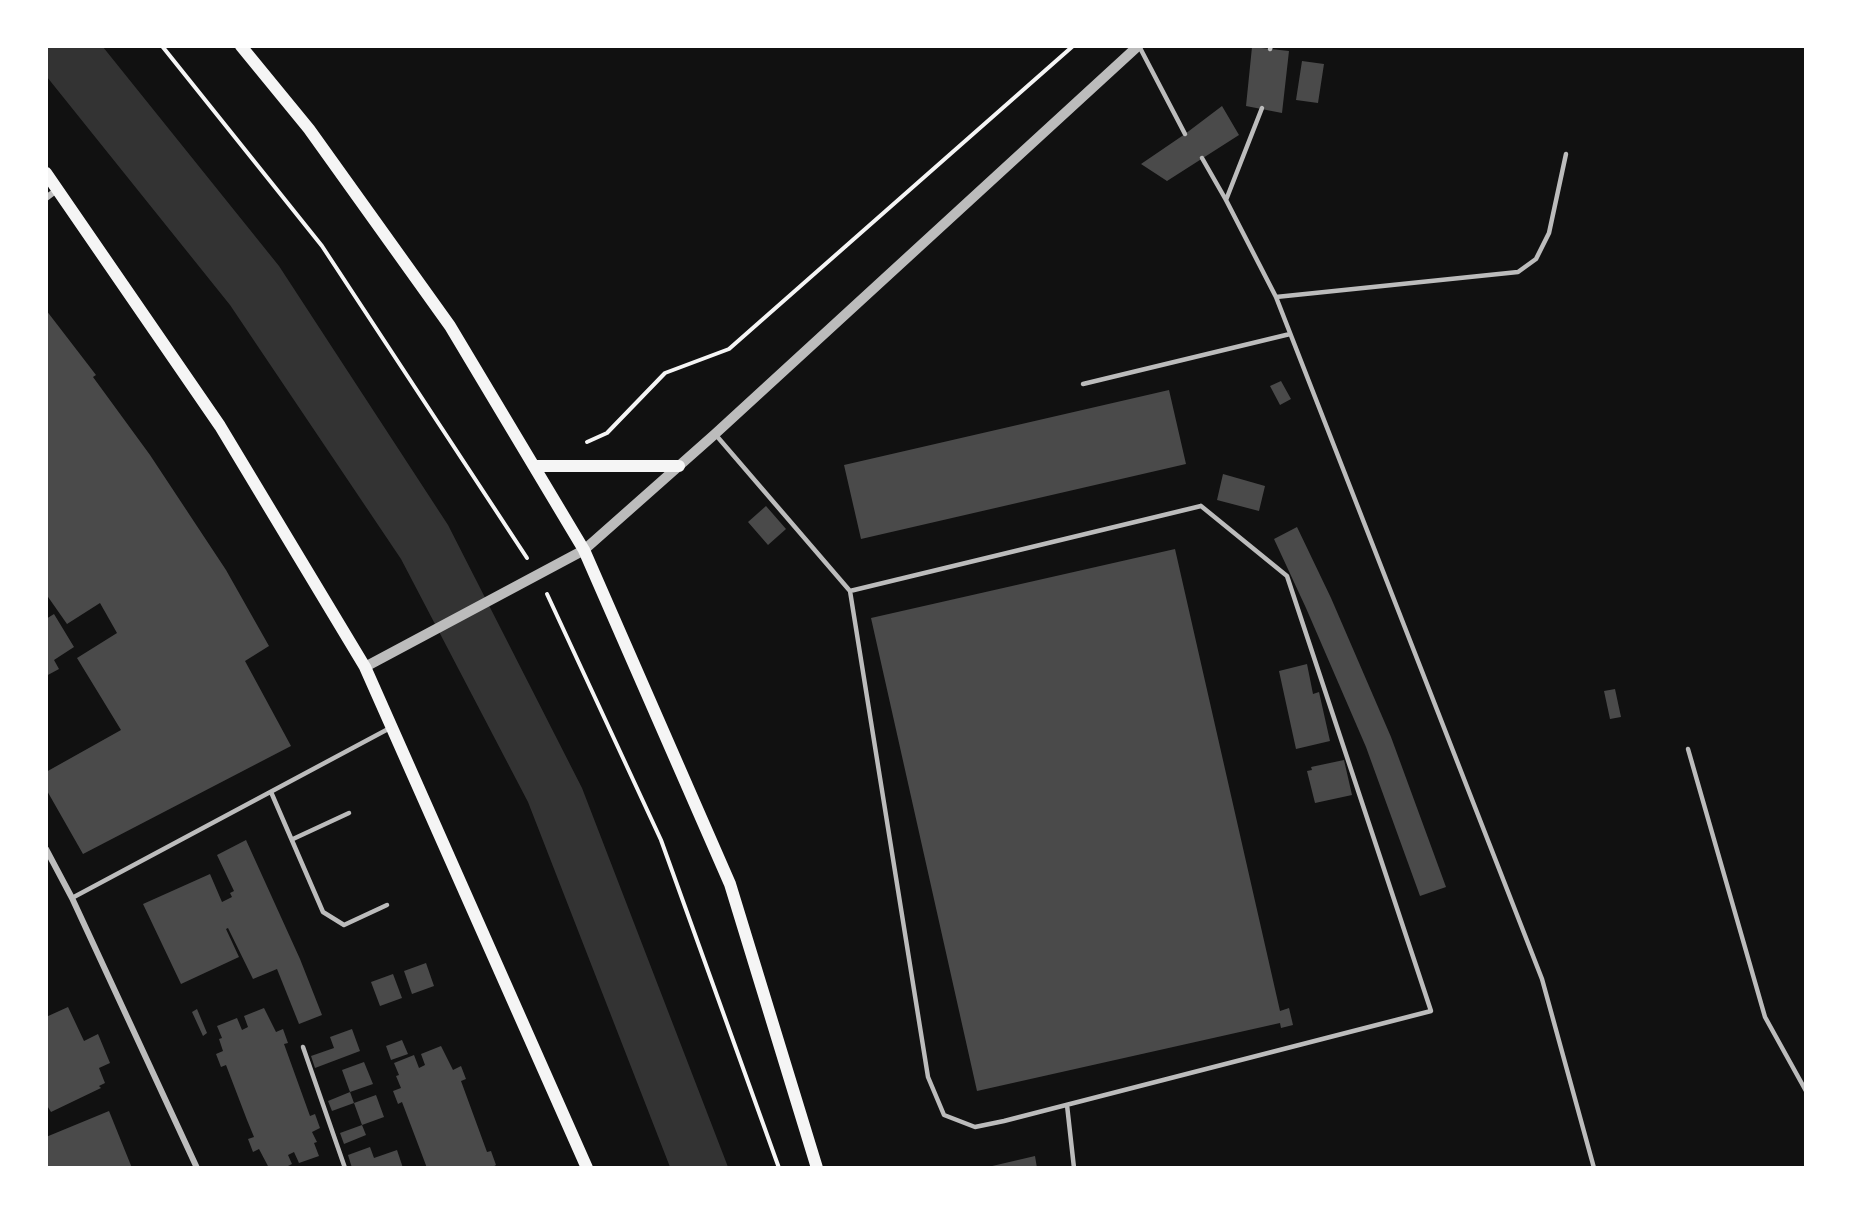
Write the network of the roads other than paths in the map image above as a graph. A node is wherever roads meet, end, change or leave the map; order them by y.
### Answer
1 (241, 46) edge
2 (1139, 46) edge
3 (1262, 108) dead end
4 (1185, 134) dead end
5 (1566, 154) dead end
6 (1202, 158) dead end
7 (46, 173) edge
8 (59, 188) junction
9 (46, 198) edge
10 (1226, 200) junction
11 (1276, 297) junction
12 (1290, 334) junction
13 (1083, 384) dead end
14 (715, 434) junction
15 (534, 466) junction
16 (679, 466) junction
17 (584, 550) junction
18 (850, 591) junction
19 (365, 667) junction
20 (392, 727) junction
21 (1688, 749) dead end
22 (271, 792) junction
23 (349, 813) dead end
24 (293, 839) junction
25 (46, 849) edge
26 (72, 898) junction
27 (387, 905) dead end
28 (303, 1047) dead end
29 (1806, 1092) edge
30 (1067, 1105) junction
31 (197, 1167) edge
32 (345, 1167) edge
33 (587, 1167) edge
34 (817, 1167) edge
35 (1074, 1167) edge
36 (1594, 1167) edge

1 - 15 main road
2 - 4 lane
2 - 14 street
3 - 10 lane
5 - 11 lane
6 - 10 lane
7 - 8 main road
8 - 9 street
8 - 19 main road
10 - 11 lane
11 - 12 lane
12 - 13 lane
12 - 36 lane
14 - 16 street
14 - 18 lane
15 - 16 main road
15 - 17 main road
16 - 17 street
17 - 19 street
17 - 34 main road
18 - 30 lane
18 - 30 lane
19 - 20 main road
20 - 22 lane
20 - 33 main road
21 - 29 lane
22 - 24 lane
22 - 26 lane
23 - 24 lane
24 - 27 lane
25 - 26 street
26 - 31 street
28 - 32 lane
30 - 35 lane

